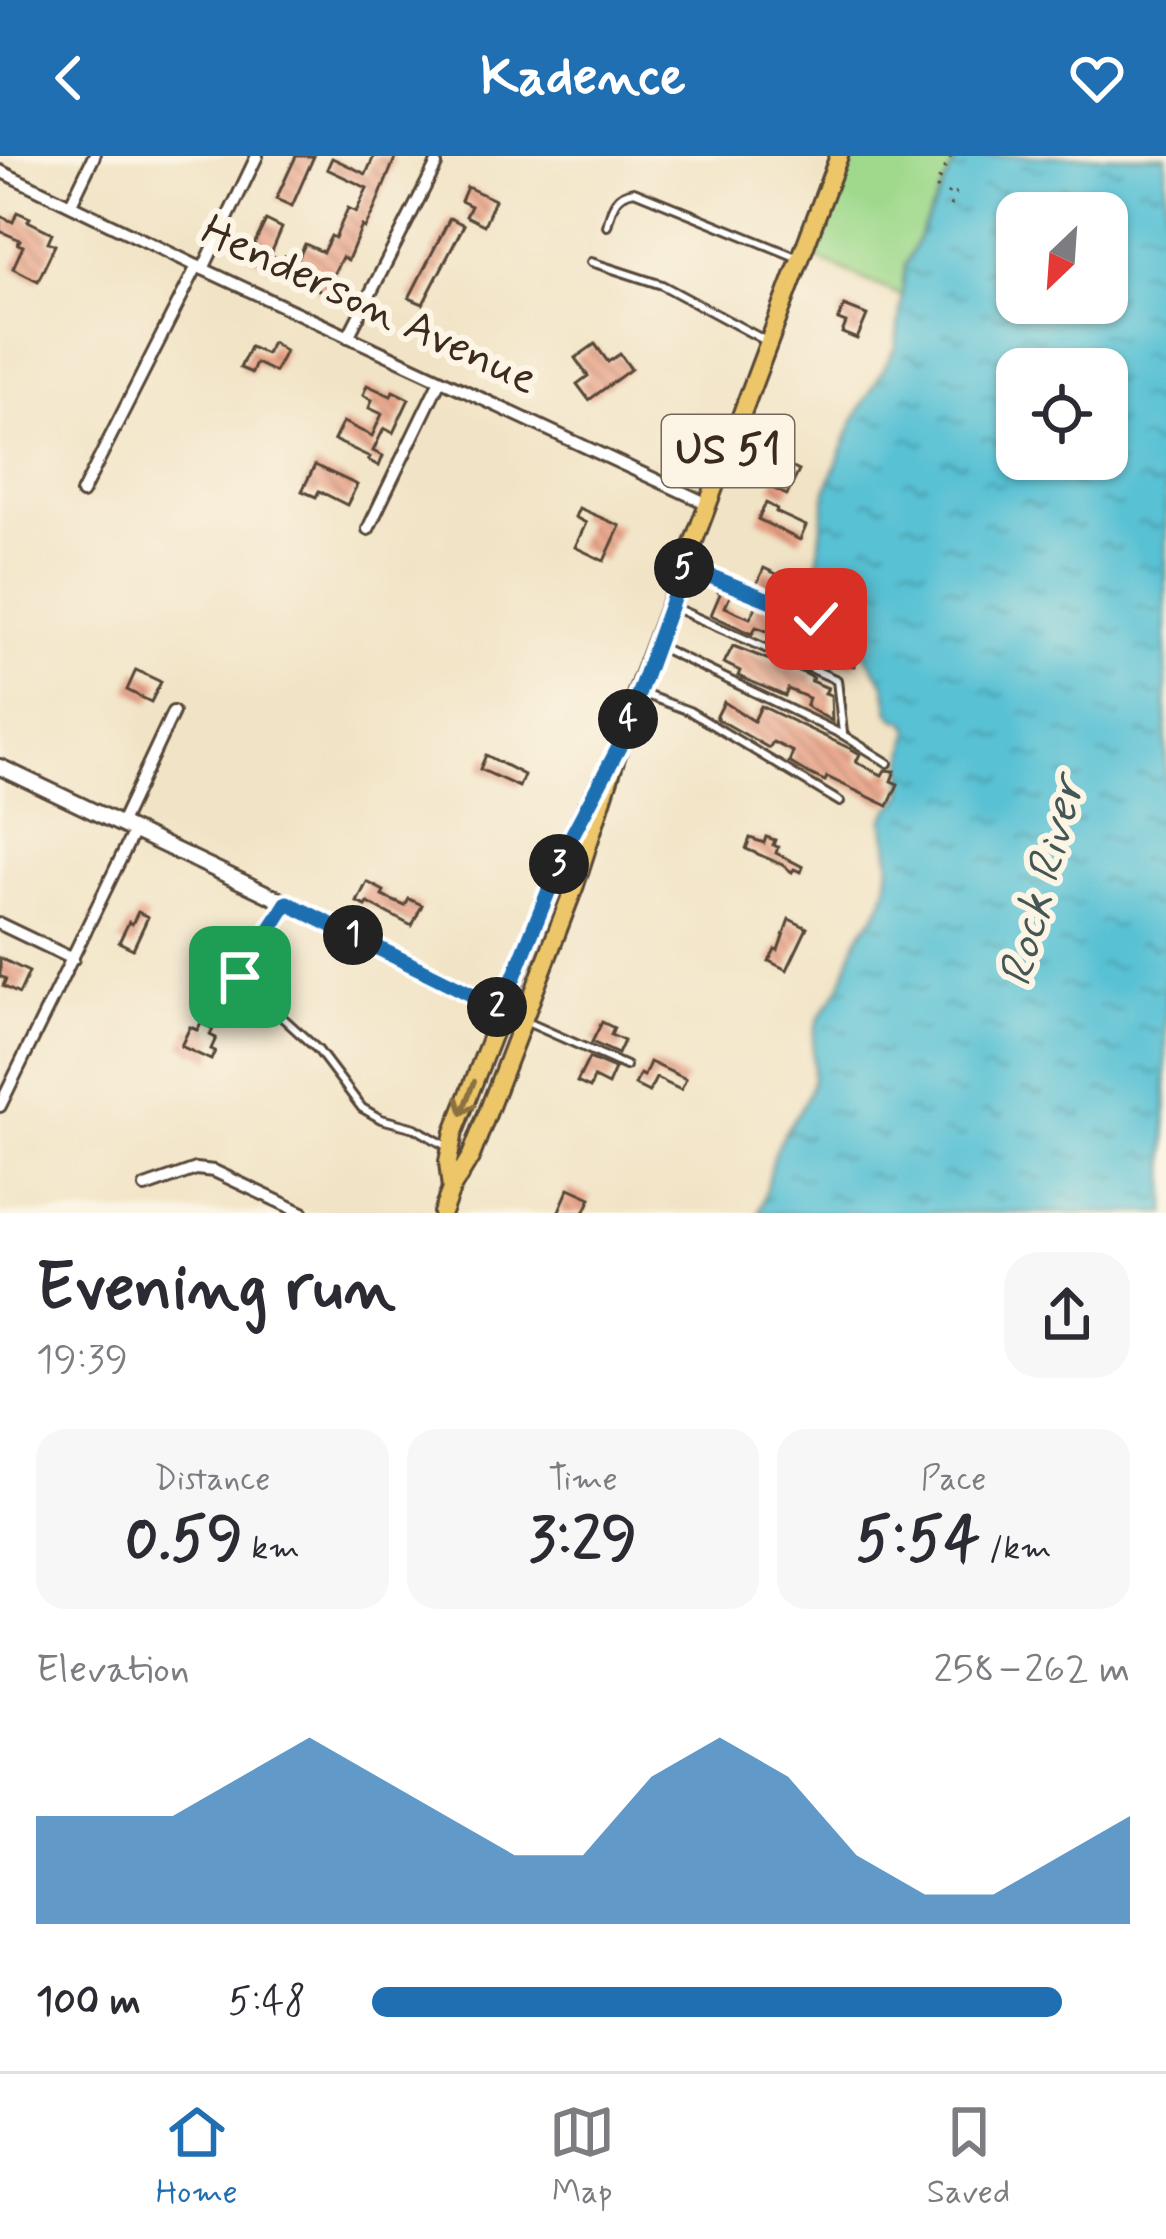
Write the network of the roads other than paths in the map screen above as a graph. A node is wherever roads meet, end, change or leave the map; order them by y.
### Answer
1 (94, 156) edge
2 (257, 156) edge
3 (839, 156) edge
4 (436, 165) dead end
5 (0, 170) edge
6 (71, 204) junction
7 (607, 226) dead end
8 (801, 259) junction
9 (591, 262) dead end
10 (200, 268) junction
11 (348, 337) junction
12 (769, 343) junction
13 (440, 380) junction
14 (82, 493) dead end
15 (708, 504) junction
16 (368, 529) dead end
17 (685, 566) junction
18 (670, 605) junction
19 (655, 645) junction
20 (807, 667) junction
21 (638, 692) junction
22 (173, 712) dead end
23 (843, 736) junction
24 (619, 747) junction
25 (889, 763) dead end
26 (0, 767) edge
27 (840, 802) dead end
28 (127, 828) junction
29 (287, 903) junction
30 (0, 924) edge
31 (73, 959) junction
32 (501, 1009) junction
33 (524, 1021) junction
34 (626, 1066) dead end
35 (0, 1106) edge
36 (450, 1147) junction
37 (145, 1187) dead end
38 (451, 1189) junction
39 (303, 1213) edge
40 (442, 1213) edge

1 - 6 street
2 - 10 street
3 - 8 main road, US 51
4 - 11 street
5 - 6 street, Henderson Avenue
6 - 10 street, Henderson Avenue
7 - 8 lane
8 - 12 main road, US 51
9 - 12 lane
10 - 11 street, Henderson Avenue
10 - 14 street
11 - 13 street, Henderson Avenue
12 - 15 main road, US 51
13 - 15 street, Henderson Avenue
13 - 16 street
15 - 17 main road, US 51
17 - 18 main road, US 51
17 - 20 lane
18 - 19 main road, US 51
18 - 20 lane
19 - 21 main road, US 51
19 - 23 lane
20 - 23 lane
21 - 24 main road, US 51
21 - 27 lane
22 - 28 street
23 - 25 lane
24 - 32 main road, US 51
24 - 33 main road, US 51
26 - 28 street
28 - 29 street
28 - 31 street
29 - 32 street
29 - 36 lane
30 - 31 street
31 - 35 street
32 - 33 street
32 -> 36 main road, US 51
33 - 34 lane
33 - 38 main road, US 51
36 - 38 main road, US 51
37 - 39 street
38 - 40 main road, US 51

